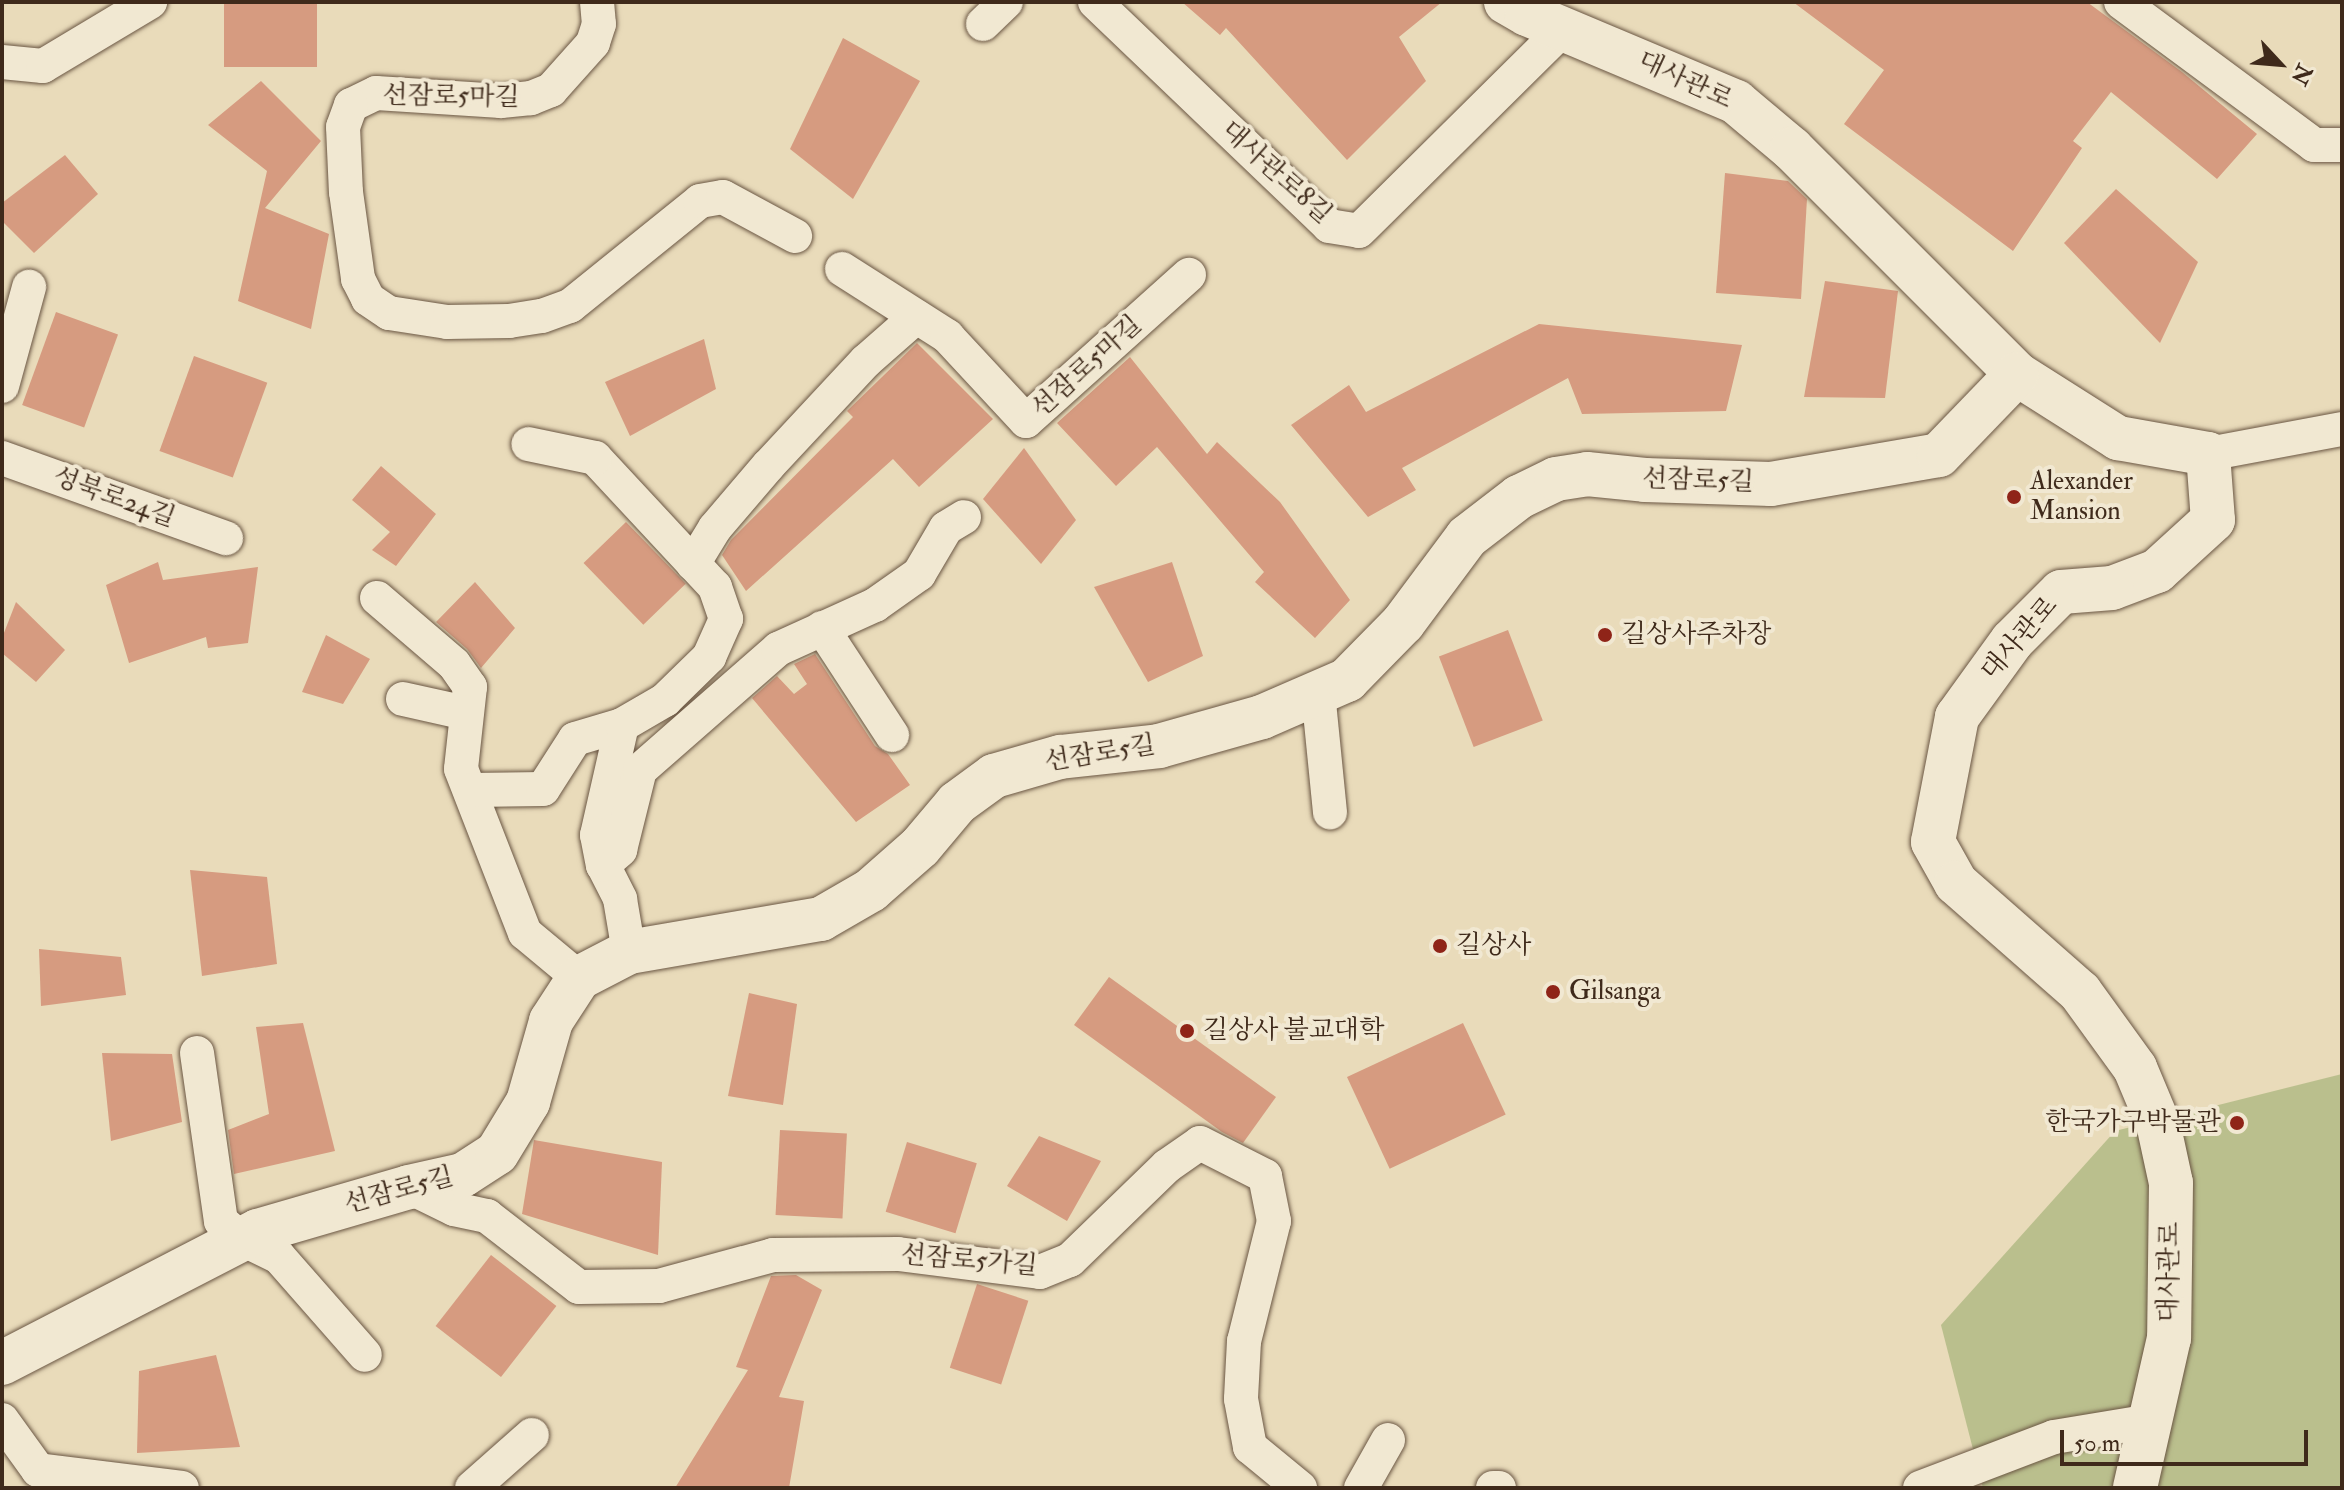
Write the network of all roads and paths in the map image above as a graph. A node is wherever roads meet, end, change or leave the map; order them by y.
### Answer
1 (150, 2) edge
2 (597, 2) edge
3 (1095, 2) edge
4 (1506, 2) edge
5 (2135, 5) edge
6 (1563, 29) junction
7 (2, 62) edge
8 (2342, 145) edge
9 (795, 236) dead end
10 (842, 269) dead end
11 (1189, 275) dead end
12 (29, 287) dead end
13 (916, 317) junction
14 (2017, 374) junction
15 (2, 386) edge
16 (2342, 429) edge
17 (528, 444) dead end
18 (2208, 454) junction
19 (2, 458) edge
20 (964, 517) dead end
21 (226, 538) dead end
22 (693, 564) junction
23 (377, 598) dead end
24 (822, 628) junction
25 (1318, 692) junction
26 (403, 699) dead end
27 (466, 713) junction
28 (622, 725) junction
29 (892, 735) dead end
30 (472, 790) junction
31 (1330, 812) dead end
32 (603, 865) junction
33 (629, 952) junction
34 (579, 978) junction
35 (197, 1053) dead end
36 (409, 1187) junction
37 (242, 1239) junction
38 (365, 1355) dead end
39 (2, 1363) edge
40 (2, 1420) edge
41 (2151, 1421) junction
42 (532, 1435) dead end
43 (1388, 1440) dead end
44 (182, 1488) edge
45 (472, 1488) edge
46 (1300, 1488) edge
47 (1361, 1488) edge
48 (1493, 1488) edge
49 (1499, 1488) edge
50 (1920, 1488) edge
51 (2135, 1488) edge

1 - 7 street
2 - 9 street, 선잠로5마길
3 - 6 street, 대사관로8길
4 - 6 street, 대사관로
5 - 8 street
6 - 14 street, 대사관로
10 - 13 street, 선잠로5마길
11 - 13 street, 선잠로5마길
12 - 15 street
13 - 22 street
14 - 18 street, 대사관로
14 - 25 street, 선잠로5길
16 - 18 street
17 - 22 street
18 - 41 street, 대사관로
19 - 21 street, 성북로24길
20 - 24 street
22 - 28 street
23 - 27 street
24 - 29 street
24 - 32 street
25 - 31 street
25 - 33 street, 선잠로5길
26 - 27 street
27 - 30 street
28 - 30 street
28 - 32 street
30 - 34 street
32 - 33 street
33 - 34 street, 선잠로5길
34 - 36 street, 선잠로5길
35 - 37 street
36 - 37 street, 선잠로5길
36 - 46 street, 선잠로5가길
37 - 38 street
37 - 39 street, 선잠로5길
40 - 44 street
41 - 50 street
41 - 51 street, 대사관로
42 - 45 street
43 - 47 street
48 - 49 street

